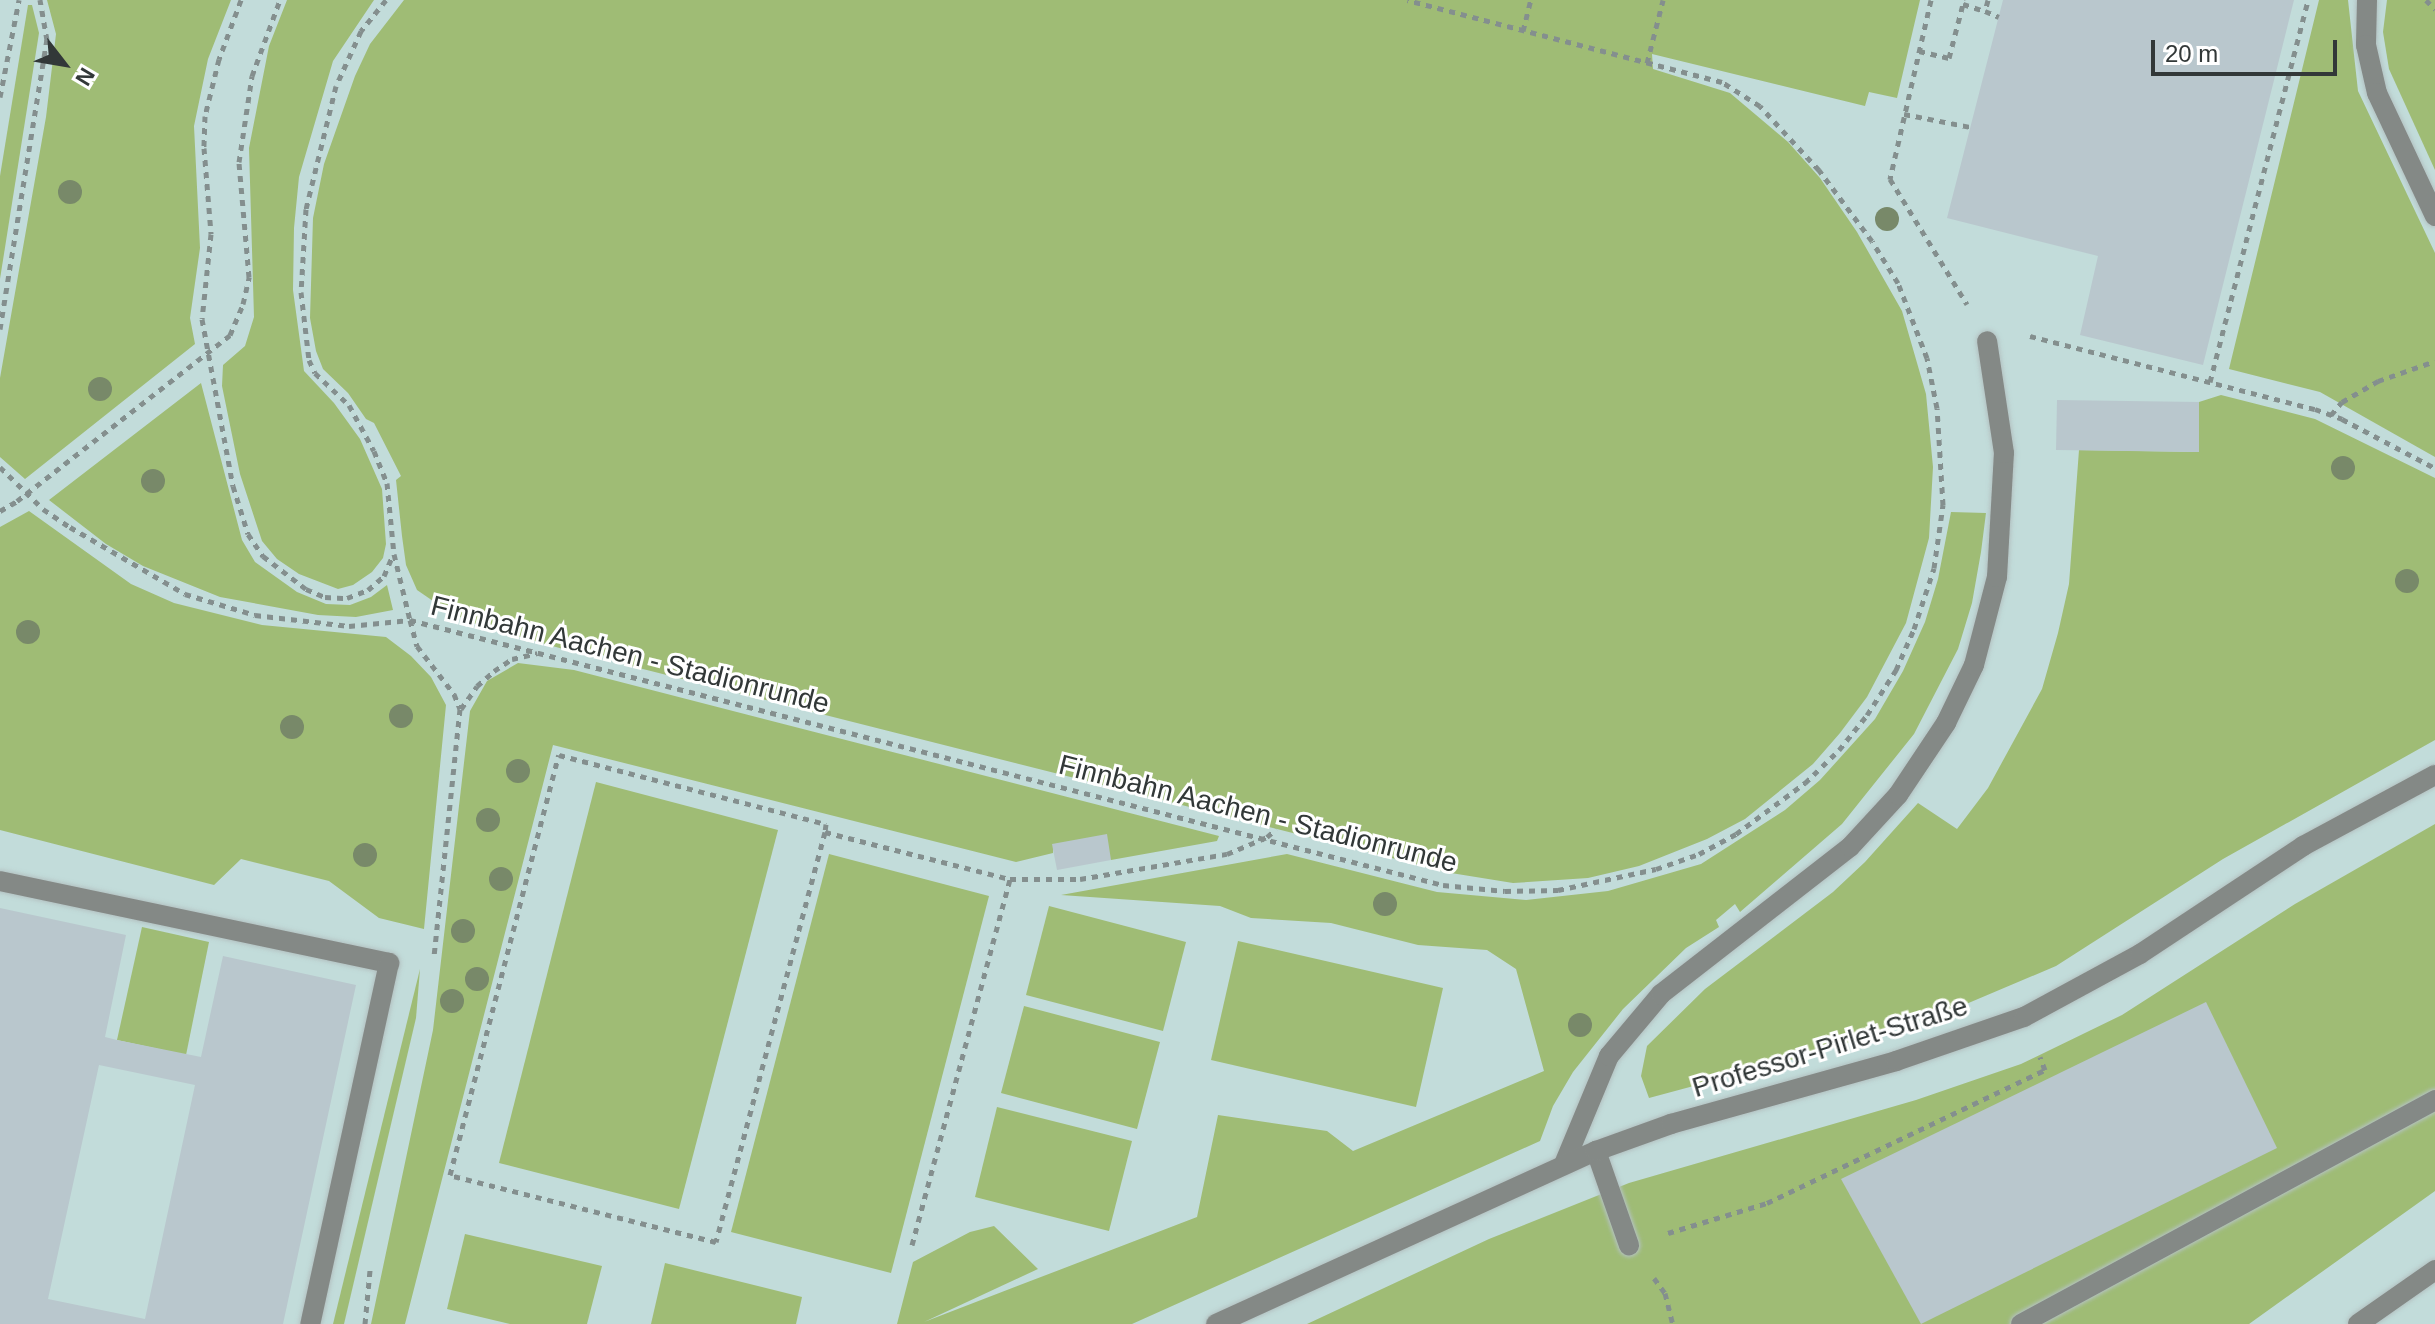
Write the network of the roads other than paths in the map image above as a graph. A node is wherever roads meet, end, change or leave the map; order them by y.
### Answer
1 (2367, 0) edge
2 (2435, 216) edge
3 (1983, 332) road end
4 (2435, 775) edge
5 (0, 881) edge
6 (2435, 1100) edge
7 (1596, 1151) junction
8 (1564, 1164) junction
9 (1629, 1245) road end
10 (2435, 1270) edge
11 (310, 1324) edge
12 (1216, 1324) edge
13 (2021, 1324) edge
14 (2358, 1324) edge

1 - 2 street
3 - 8 street
4 - 7 street, Professor-Pirlet-Straße
5 - 11 street
6 - 13 street
7 - 8 street, Professor-Pirlet-Straße
7 - 9 street
8 - 12 street, Professor-Pirlet-Straße
10 - 14 street

